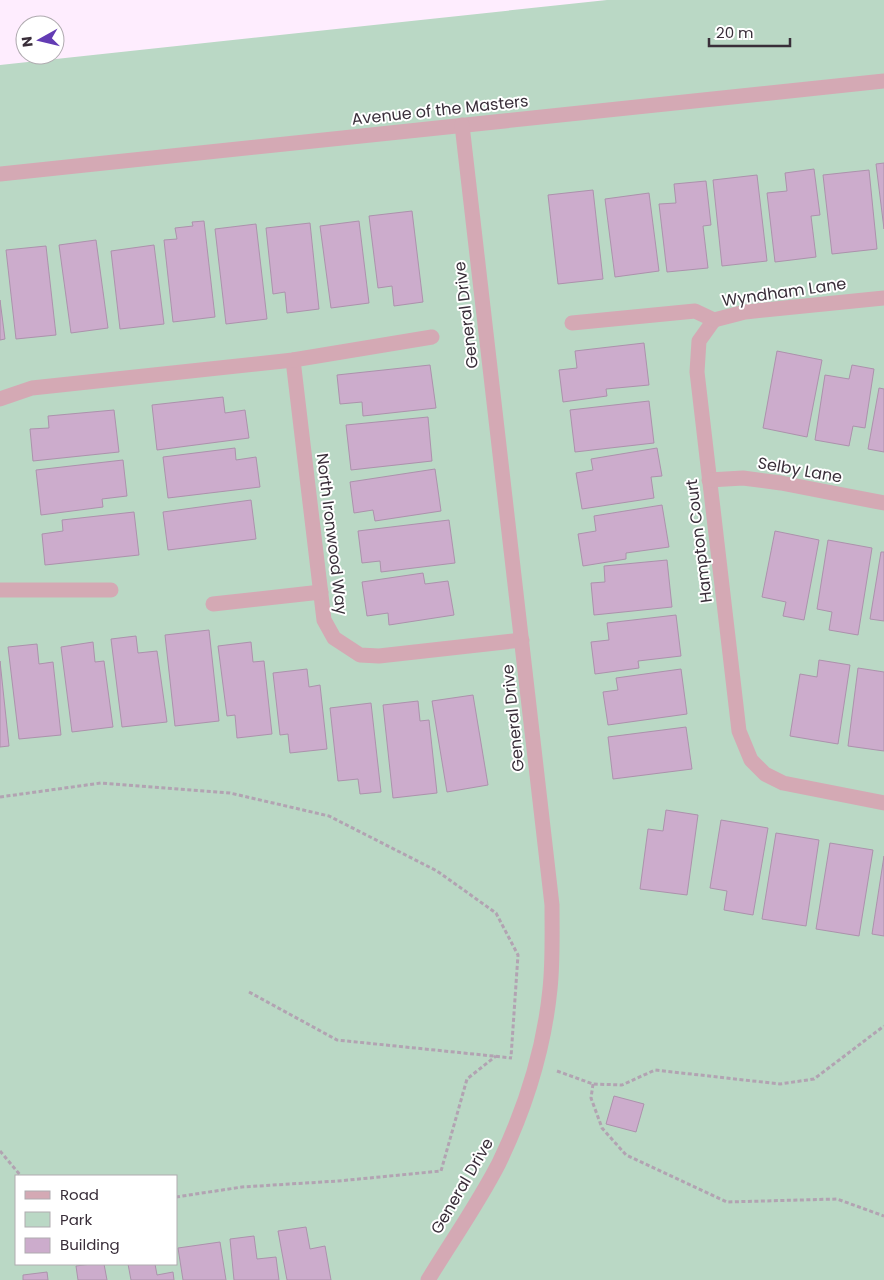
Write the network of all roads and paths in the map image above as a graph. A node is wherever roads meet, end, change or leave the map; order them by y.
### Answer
1 (884, 81) edge
2 (462, 126) junction
3 (0, 174) edge
4 (884, 298) edge
5 (714, 320) junction
6 (572, 323) dead end
7 (432, 337) dead end
8 (293, 360) junction
9 (0, 399) edge
10 (710, 480) junction
11 (884, 503) edge
12 (0, 586) edge
13 (111, 590) dead end
14 (321, 592) junction
15 (213, 604) dead end
16 (522, 640) junction
17 (0, 798) edge
18 (884, 803) edge
19 (249, 992) dead end
20 (884, 1026) edge
21 (497, 1055) junction
22 (511, 1057) junction
23 (536, 1064) junction
24 (593, 1084) junction
25 (0, 1151) edge
26 (20, 1175) edge
27 (178, 1197) edge
28 (884, 1216) edge
29 (428, 1280) edge

1 - 2 street, Avenue of the Masters
2 - 3 street, Avenue of the Masters
2 - 16 street, General Drive
4 - 5 street, Wyndham Lane
5 - 6 street, Wyndham Lane
5 - 10 street, Hampton Court
7 - 8 street
8 - 9 street
8 - 14 street, North Ironwood Way
10 - 11 street, Selby Lane
10 - 18 street, Hampton Court
12 - 13 street
14 - 15 street
14 - 16 street, North Ironwood Way
16 - 23 street, General Drive
17 - 22 path
19 - 21 path
20 - 24 path
21 - 22 path
21 - 27 path
22 - 23 path
23 - 24 path
23 - 29 street, General Drive
24 - 28 path
25 - 26 path

